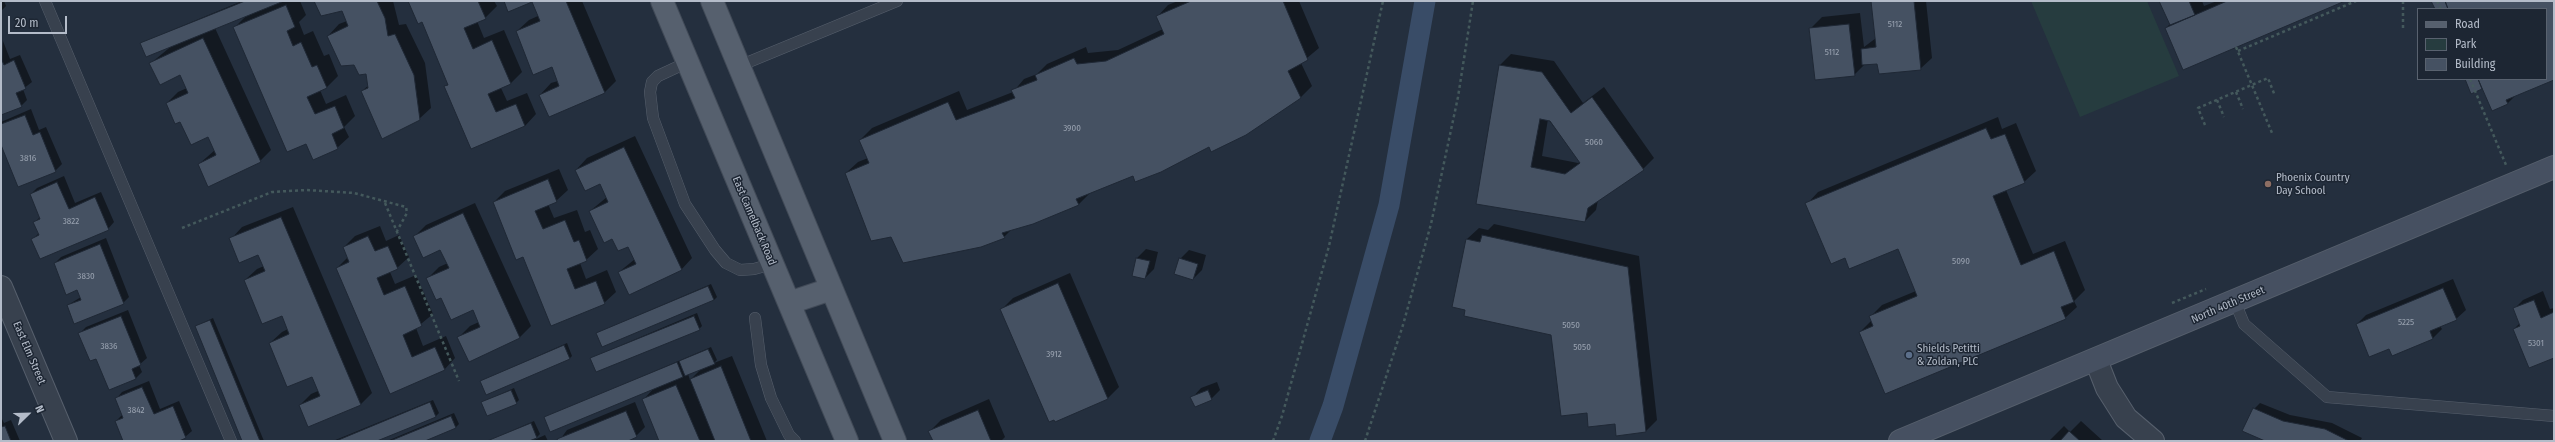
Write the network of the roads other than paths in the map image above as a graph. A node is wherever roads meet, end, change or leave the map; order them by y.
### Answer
1 (45, 1) edge
2 (662, 1) edge
3 (712, 1) edge
4 (897, 1) edge
5 (688, 62) junction
6 (739, 66) junction
7 (2554, 167) edge
8 (772, 264) junction
9 (1, 287) edge
10 (831, 289) junction
11 (2234, 302) junction
12 (788, 303) junction
13 (755, 318) dead end
14 (2096, 360) junction
15 (2554, 416) edge
16 (66, 441) edge
17 (231, 441) edge
18 (796, 441) edge
19 (847, 441) edge
20 (894, 441) edge
21 (1900, 441) edge
22 (2153, 441) edge

1 - 17 lane
2 - 5 main road, East Camelback Road
3 - 6 main road
4 - 6 lane
5 - 8 main road, East Camelback Road
5 - 8 lane
6 - 10 main road
7 - 11 main road, North 40th Street
8 - 12 main road, East Camelback Road
9 - 16 street, East Elm Street
10 - 12 main road
10 - 20 main road
11 - 14 main road, North 40th Street
11 - 15 lane
12 - 19 main road, East Camelback Road
13 - 18 lane
14 - 21 main road, North 40th Street
14 - 22 street

